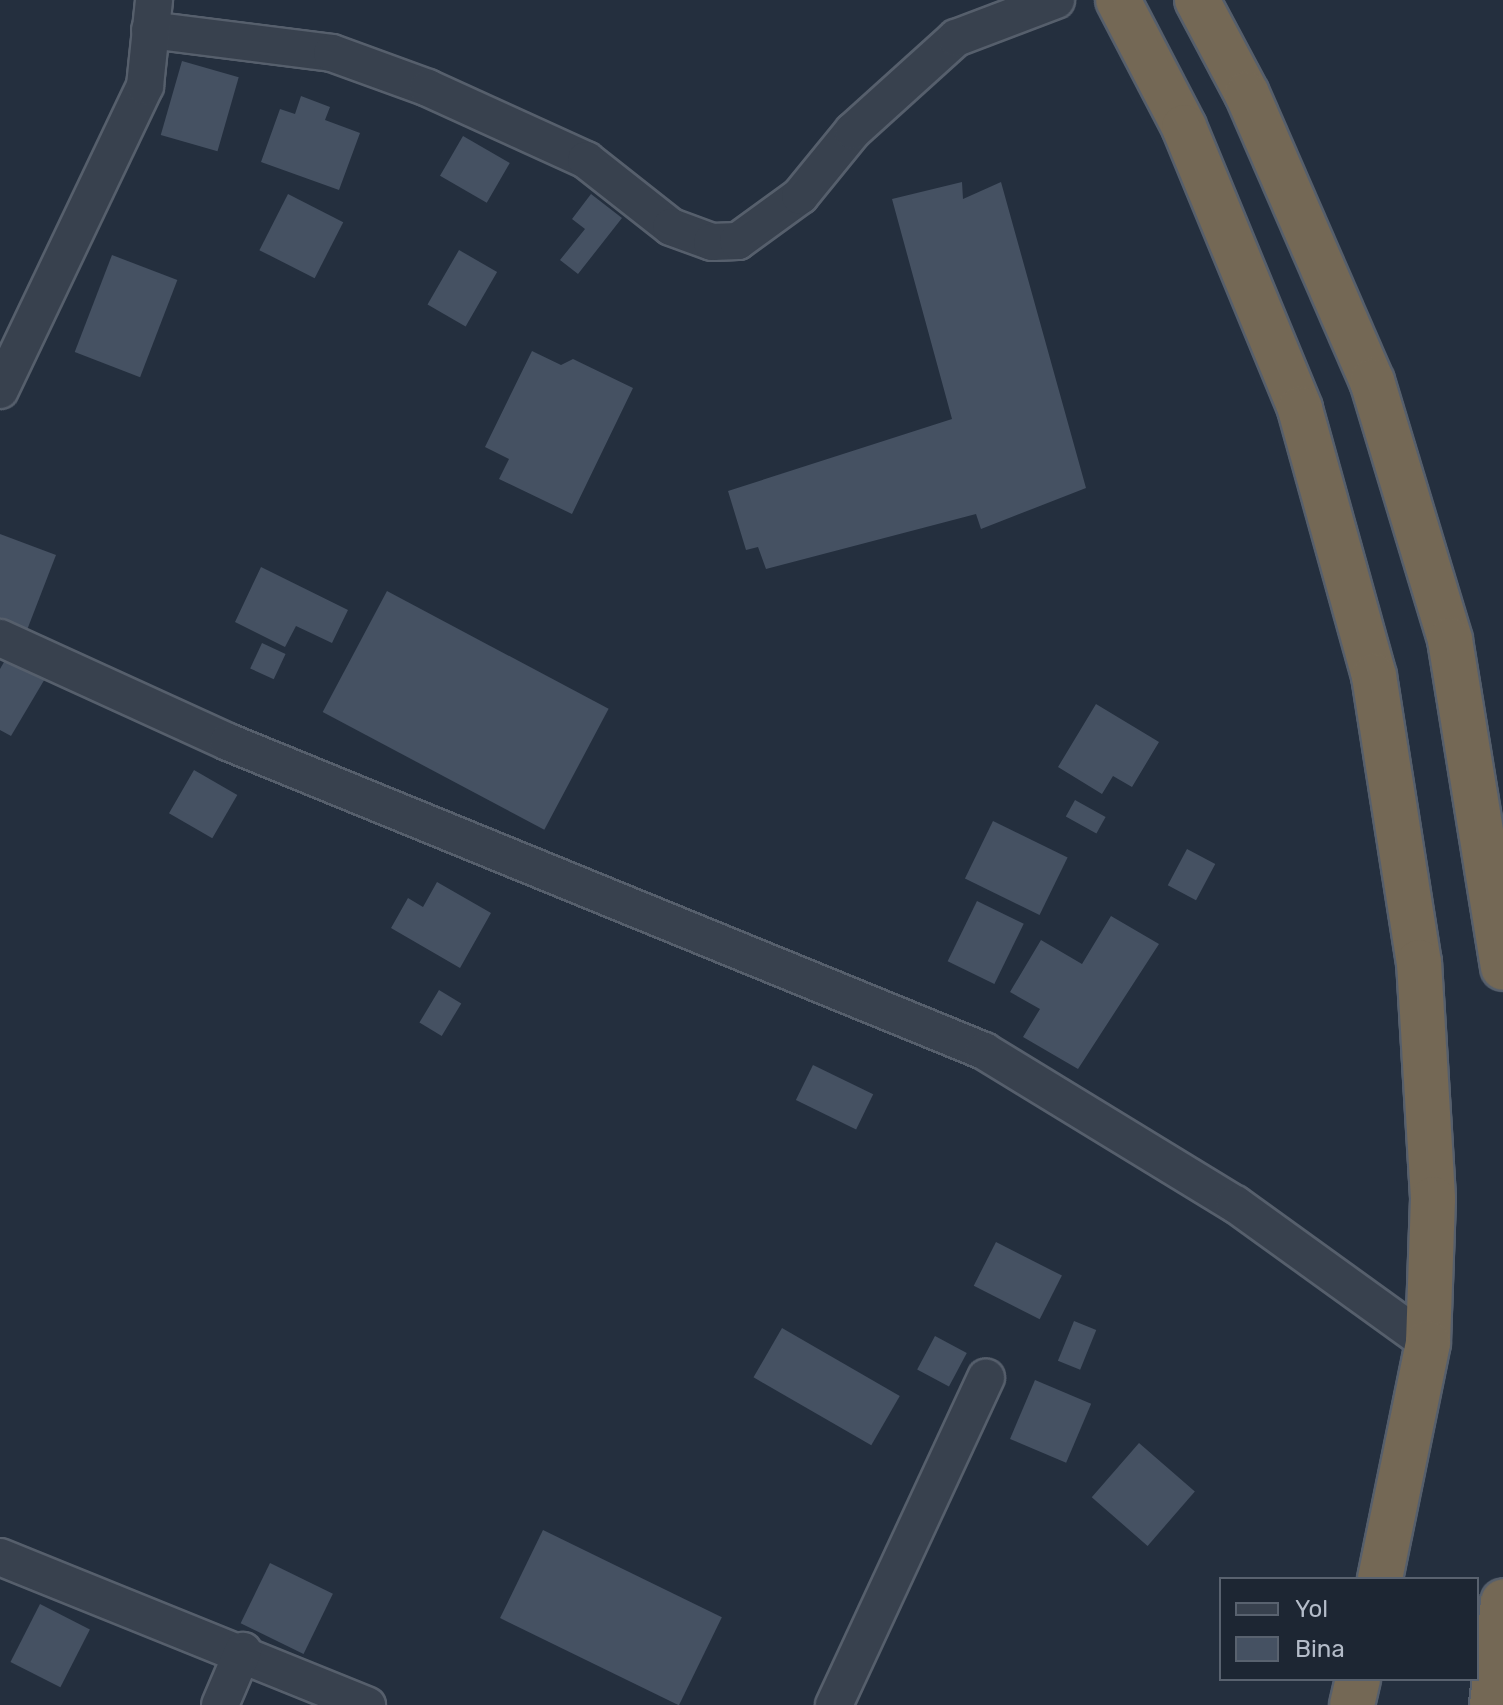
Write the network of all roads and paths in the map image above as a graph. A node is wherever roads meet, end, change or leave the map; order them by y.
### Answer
1 (1056, 0) edge
2 (1118, 0) edge
3 (1197, 0) edge
4 (152, 15) edge
5 (0, 390) edge
6 (0, 638) edge
7 (1503, 968) edge
8 (1428, 1343) junction
9 (986, 1378) dead end
10 (0, 1557) edge
11 (1380, 1577) edge
12 (1503, 1602) edge
13 (243, 1651) junction
14 (1358, 1681) edge
15 (220, 1705) edge
16 (367, 1705) edge
17 (834, 1705) edge
18 (1352, 1705) edge
19 (1492, 1705) edge

1 - 4 street
2 - 8 highway
3 - 7 highway
4 - 5 street
6 - 8 street
8 - 11 highway
9 - 17 street
10 - 13 street
12 - 19 highway
13 - 15 street
13 - 16 street
14 - 18 highway

